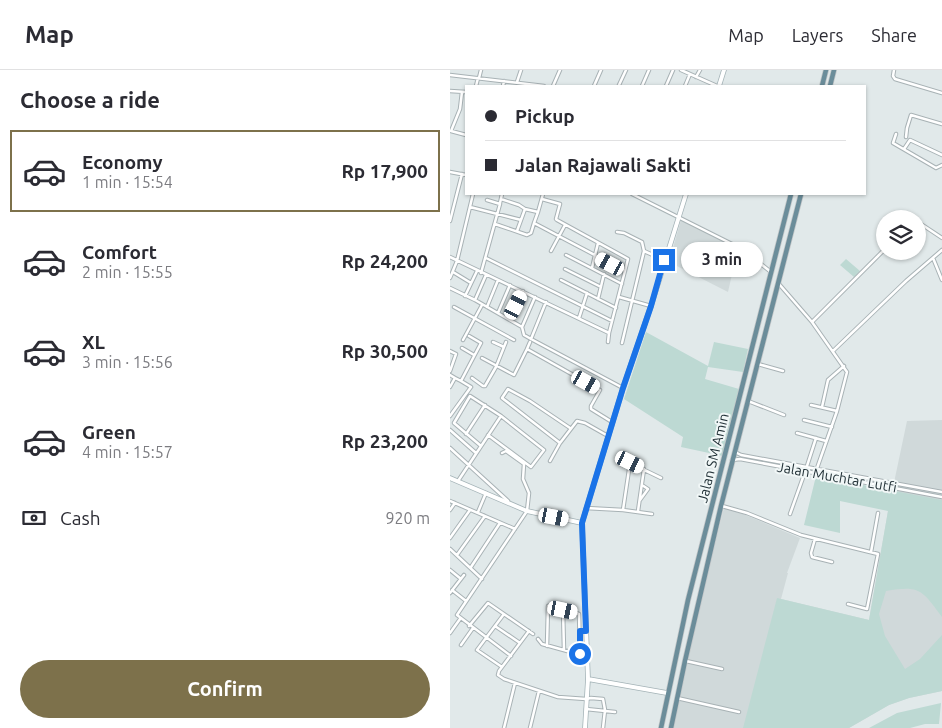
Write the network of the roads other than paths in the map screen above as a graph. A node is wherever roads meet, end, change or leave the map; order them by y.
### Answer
1 (481, 70) edge
2 (521, 70) edge
3 (560, 70) edge
4 (601, 70) edge
5 (626, 70) edge
6 (649, 70) edge
7 (673, 70) edge
8 (681, 70) edge
9 (700, 70) edge
10 (724, 70) edge
11 (826, 70) edge
12 (834, 70) edge
13 (894, 70) edge
14 (690, 74) junction
15 (450, 75) edge
16 (696, 77) junction
17 (478, 78) junction
18 (504, 81) junction
19 (517, 82) junction
20 (476, 85) edge
21 (504, 85) edge
22 (537, 85) edge
23 (553, 85) edge
24 (594, 85) edge
25 (619, 85) dead end
26 (642, 85) edge
27 (666, 85) edge
28 (685, 85) edge
29 (716, 85) edge
30 (718, 85) edge
31 (822, 85) edge
32 (830, 85) edge
33 (450, 90) edge
34 (462, 92) joint
35 (942, 93) edge
36 (942, 124) edge
37 (450, 130) edge
38 (896, 134) dead end
39 (465, 135) edge
40 (906, 137) dead end
41 (904, 149) junction
42 (942, 155) edge
43 (942, 163) edge
44 (450, 172) edge
45 (462, 174) junction
46 (465, 175) edge
47 (473, 195) edge
48 (502, 195) edge
49 (543, 195) edge
50 (634, 195) edge
51 (686, 195) edge
52 (792, 195) edge
53 (801, 195) edge
54 (501, 199) junction
55 (542, 199) junction
56 (450, 200) edge
57 (487, 200) dead end
58 (455, 201) junction
59 (500, 203) junction
60 (470, 207) junction
61 (525, 209) junction
62 (538, 212) junction
63 (498, 213) junction
64 (678, 218) junction
65 (521, 220) junction
66 (450, 221) edge
67 (534, 223) junction
68 (495, 224) junction
69 (565, 225) junction
70 (926, 227) edge
71 (517, 231) junction
72 (617, 232) dead end
73 (559, 237) junction
74 (942, 238) edge
75 (598, 243) junction
76 (942, 250) edge
77 (551, 251) dead end
78 (644, 251) junction
79 (566, 255) dead end
80 (595, 256) junction
81 (450, 257) edge
82 (486, 258) junction
83 (876, 258) edge
84 (933, 258) junction
85 (664, 260) junction
86 (458, 261) junction
87 (592, 268) junction
88 (565, 269) dead end
89 (477, 271) junction
90 (625, 271) junction
91 (452, 272) junction
92 (771, 272) junction
93 (482, 273) junction
94 (604, 274) junction
95 (486, 275) junction
96 (450, 278) edge
97 (942, 278) edge
98 (498, 280) junction
99 (560, 280) dead end
100 (778, 282) junction
101 (471, 283) junction
102 (622, 284) junction
103 (510, 286) junction
104 (601, 287) junction
105 (450, 288) edge
106 (523, 291) junction
107 (587, 293) junction
108 (465, 296) junction
109 (535, 297) junction
110 (619, 297) junction
111 (598, 299) junction
112 (475, 300) junction
113 (632, 301) junction
114 (546, 302) junction
115 (482, 305) junction
116 (583, 306) junction
117 (651, 306) junction
118 (454, 307) dead end
119 (487, 307) junction
120 (616, 308) junction
121 (498, 313) junction
122 (579, 318) junction
123 (475, 319) junction
124 (509, 319) junction
125 (613, 321) junction
126 (812, 322) junction
127 (522, 328) junction
128 (609, 333) junction
129 (469, 336) dead end
130 (463, 340) dead end
131 (514, 340) dead end
132 (530, 340) junction
133 (492, 342) dead end
134 (506, 342) dead end
135 (608, 342) dead end
136 (622, 343) dead end
137 (504, 347) junction
138 (462, 348) dead end
139 (527, 349) junction
140 (450, 351) edge
141 (833, 352) junction
142 (474, 355) junction
143 (482, 358) dead end
144 (758, 364) junction
145 (844, 366) junction
146 (496, 367) junction
147 (450, 368) edge
148 (783, 371) dead end
149 (450, 375) edge
150 (455, 378) junction
151 (472, 378) dead end
152 (461, 381) junction
153 (450, 388) edge
154 (623, 388) junction
155 (748, 401) junction
156 (485, 405) junction
157 (811, 405) dead end
158 (822, 407) junction
159 (737, 408) junction
160 (746, 410) junction
161 (837, 411) junction
162 (784, 415) dead end
163 (450, 416) edge
164 (501, 416) junction
165 (804, 420) dead end
166 (612, 422) junction
167 (832, 427) junction
168 (570, 428) junction
169 (450, 430) edge
170 (797, 433) dead end
171 (466, 434) junction
172 (488, 435) junction
173 (608, 437) junction
174 (816, 438) junction
175 (826, 441) junction
176 (560, 443) junction
177 (481, 446) junction
178 (451, 450) edge
179 (734, 451) junction
180 (476, 453) junction
181 (502, 453) dead end
182 (549, 453) dead end
183 (552, 456) junction
184 (550, 460) dead end
185 (732, 461) junction
186 (468, 465) junction
187 (808, 466) junction
188 (816, 468) junction
189 (644, 469) junction
190 (805, 472) junction
191 (815, 474) junction
192 (661, 478) dead end
193 (451, 479) edge
194 (458, 481) junction
195 (642, 485) junction
196 (942, 492) edge
197 (486, 493) junction
198 (942, 497) edge
199 (450, 501) edge
200 (639, 501) junction
201 (455, 503) junction
202 (509, 503) junction
203 (720, 506) junction
204 (586, 508) junction
205 (450, 510) edge
206 (470, 510) junction
207 (623, 510) junction
208 (527, 511) junction
209 (638, 511) junction
210 (478, 512) junction
211 (878, 513) dead end
212 (652, 514) dead end
213 (790, 514) dead end
214 (486, 516) junction
215 (500, 522) junction
216 (582, 523) junction
217 (515, 529) junction
218 (450, 538) edge
219 (815, 539) junction
220 (450, 549) edge
221 (871, 552) junction
222 (457, 555) junction
223 (832, 562) dead end
224 (471, 567) junction
225 (450, 570) edge
226 (464, 575) dead end
227 (461, 579) junction
228 (482, 579) junction
229 (451, 592) edge
230 (466, 601) junction
231 (848, 604) dead end
232 (563, 610) junction
233 (504, 614) junction
234 (462, 620) junction
235 (495, 626) junction
236 (471, 627) junction
237 (452, 628) edge
238 (529, 631) junction
239 (580, 631) junction
240 (586, 631) junction
241 (450, 633) edge
242 (533, 634) dead end
243 (486, 638) junction
244 (538, 639) dead end
245 (520, 643) junction
246 (461, 645) dead end
247 (547, 646) junction
248 (564, 650) junction
249 (511, 656) junction
250 (685, 661) junction
251 (502, 667) junction
252 (722, 669) dead end
253 (588, 678) junction
254 (515, 683) junction
255 (539, 691) junction
256 (667, 693) junction
257 (677, 698) junction
258 (586, 699) junction
259 (586, 709) junction
260 (605, 710) junction
261 (615, 712) dead end
262 (739, 712) dead end
263 (504, 728) edge
264 (530, 728) edge
265 (585, 728) edge
266 (603, 728) edge
267 (661, 728) edge
268 (671, 728) edge

1 - 17 street
2 - 19 street
3 - 23 street
4 - 24 street
5 - 25 street
6 - 26 street
7 - 27 street
8 - 14 street
9 - 16 street
10 - 30 main road
11 - 31 main road
12 - 32 main road
13 - 35 street
14 - 16 street
14 - 28 street
15 - 17 street
16 - 29 street
17 - 18 street
17 - 20 street
18 - 19 street
18 - 21 street
19 - 22 street
33 - 34 street
34 - 37 street
36 - 40 street
37 - 39 street
38 - 41 street
41 - 42 street
41 - 43 street
44 - 45 street
45 - 46 street
45 - 58 street
47 - 60 street
48 - 54 street
49 - 55 street
50 - 64 street
51 - 64 main road
52 - 92 main road, Jalan SM Amin
53 - 100 main road, Jalan SM Amin
54 - 59 street
54 - 61 street
55 - 62 street
55 - 69 street
56 - 58 street
57 - 59 street
58 - 66 street
59 - 63 street
60 - 63 street
60 - 86 street
61 - 62 street
61 - 65 street
62 - 67 street
63 - 65 street
63 - 68 street
64 - 85 main road
64 - 92 street
65 - 71 street
67 - 71 street
67 - 73 street
68 - 71 street
68 - 82 street
69 - 73 street
69 - 75 street
70 - 74 street
72 - 78 street
73 - 77 street
73 - 80 street
75 - 80 street
75 - 90 street
76 - 84 street
78 - 85 street
78 - 113 street
79 - 87 street
80 - 87 street
80 - 90 street
81 - 86 street
82 - 93 street
82 - 116 street
83 - 126 street
84 - 97 street
84 - 141 street
85 - 117 main road
86 - 89 street
86 - 91 street
87 - 94 street
88 - 104 street
89 - 93 street
89 - 101 street
90 - 102 street
91 - 96 street
91 - 101 street
92 - 159 main road, Jalan SM Amin
93 - 95 street
94 - 102 street
94 - 104 street
95 - 98 street
95 - 112 street
98 - 103 street
98 - 119 street
99 - 107 street
100 - 126 street
100 - 144 main road, Jalan SM Amin
101 - 108 street
102 - 110 street
103 - 106 street
103 - 121 street
104 - 111 street
105 - 108 street
106 - 109 street
106 - 124 street
107 - 111 street
107 - 116 street
108 - 112 street
109 - 114 street
109 - 127 street
110 - 113 street
110 - 120 street
111 - 120 street
112 - 115 street
113 - 117 street
113 - 136 street
114 - 122 street
114 - 132 street
115 - 119 street
115 - 123 street
116 - 122 street
116 - 125 street
117 - 154 main road
118 - 123 street
119 - 121 street
120 - 125 street
121 - 124 street
122 - 128 street
123 - 130 street
123 - 131 street
124 - 127 street
125 - 128 street
126 - 141 street
127 - 132 street
128 - 135 street
129 - 142 street
132 - 139 street
132 - 154 street
133 - 137 street
134 - 137 street
137 - 146 street
138 - 142 street
139 - 146 street
139 - 166 street
140 - 147 street
141 - 145 street
142 - 152 street
143 - 146 street
144 - 148 street
144 - 155 main road, Jalan SM Amin
145 - 158 street
145 - 161 street
146 - 151 street
149 - 150 street
150 - 152 street
150 - 153 street
152 - 163 street
154 - 166 main road
155 - 160 main road, Jalan SM Amin
155 - 162 street
156 - 164 street
156 - 171 street
156 - 171 street
157 - 158 street
158 - 161 street
159 - 160 main road
159 - 256 main road, Jalan SM Amin
160 - 179 main road, Jalan SM Amin
161 - 167 street
164 - 172 street
164 - 172 street
165 - 167 street
166 - 173 main road
167 - 175 street
168 - 173 street
168 - 176 street
168 - 176 street
169 - 180 street
170 - 174 street
171 - 177 street
172 - 177 street
173 - 204 main road
174 - 175 street
174 - 187 street
175 - 188 street
176 - 183 street
177 - 180 street
178 - 186 street
179 - 185 main road, Jalan SM Amin
179 - 187 street, Jalan Muchtar Lutfi
180 - 186 street
181 - 208 street
182 - 183 street
183 - 184 street
185 - 190 street, Jalan Muchtar Lutfi
185 - 203 main road, Jalan SM Amin
186 - 194 street
186 - 202 street
187 - 188 street, Jalan Muchtar Lutfi
188 - 191 street
188 - 196 street, Jalan Muchtar Lutfi
189 - 192 street
189 - 195 street
189 - 207 street
190 - 191 street, Jalan Muchtar Lutfi
190 - 213 street
191 - 198 street, Jalan Muchtar Lutfi
193 - 194 main road
194 - 197 main road
195 - 200 street
195 - 200 street
197 - 202 main road
197 - 210 street
199 - 201 street
200 - 209 street
201 - 205 street
201 - 206 street
202 - 208 main road
203 - 219 street
203 - 250 main road, Jalan SM Amin
204 - 207 street
204 - 216 main road
206 - 210 street
206 - 218 street
207 - 209 street
208 - 216 main road
208 - 217 street
209 - 212 street
210 - 214 street
211 - 221 street
214 - 215 street
214 - 222 street
215 - 217 street
215 - 224 street
216 - 240 main road
217 - 228 street
219 - 221 street
219 - 223 street
220 - 222 street
221 - 231 street
222 - 224 street
224 - 228 street
225 - 227 street
226 - 227 street
227 - 229 street
228 - 230 street
229 - 230 street
230 - 234 street
232 - 239 street
232 - 247 street
232 - 248 street
233 - 235 street
233 - 236 street
233 - 238 street
234 - 236 street
234 - 237 street
235 - 243 street
235 - 245 street
236 - 243 street
236 - 246 street
237 - 241 street
238 - 242 street
238 - 245 street
239 - 240 street
239 - 248 street
240 - 253 main road
243 - 249 street
243 - 251 street
244 - 247 street
245 - 249 street
247 - 248 street
249 - 251 street
250 - 252 street
250 - 257 main road, Jalan SM Amin
251 - 254 street
253 - 256 main road
253 - 258 main road
254 - 255 street
254 - 263 street
255 - 258 street
255 - 264 street
256 - 267 main road, Jalan SM Amin
257 - 262 street
257 - 268 main road, Jalan SM Amin
258 - 259 main road
258 - 260 street
259 - 260 street
259 - 265 main road
260 - 261 street
260 - 266 street

